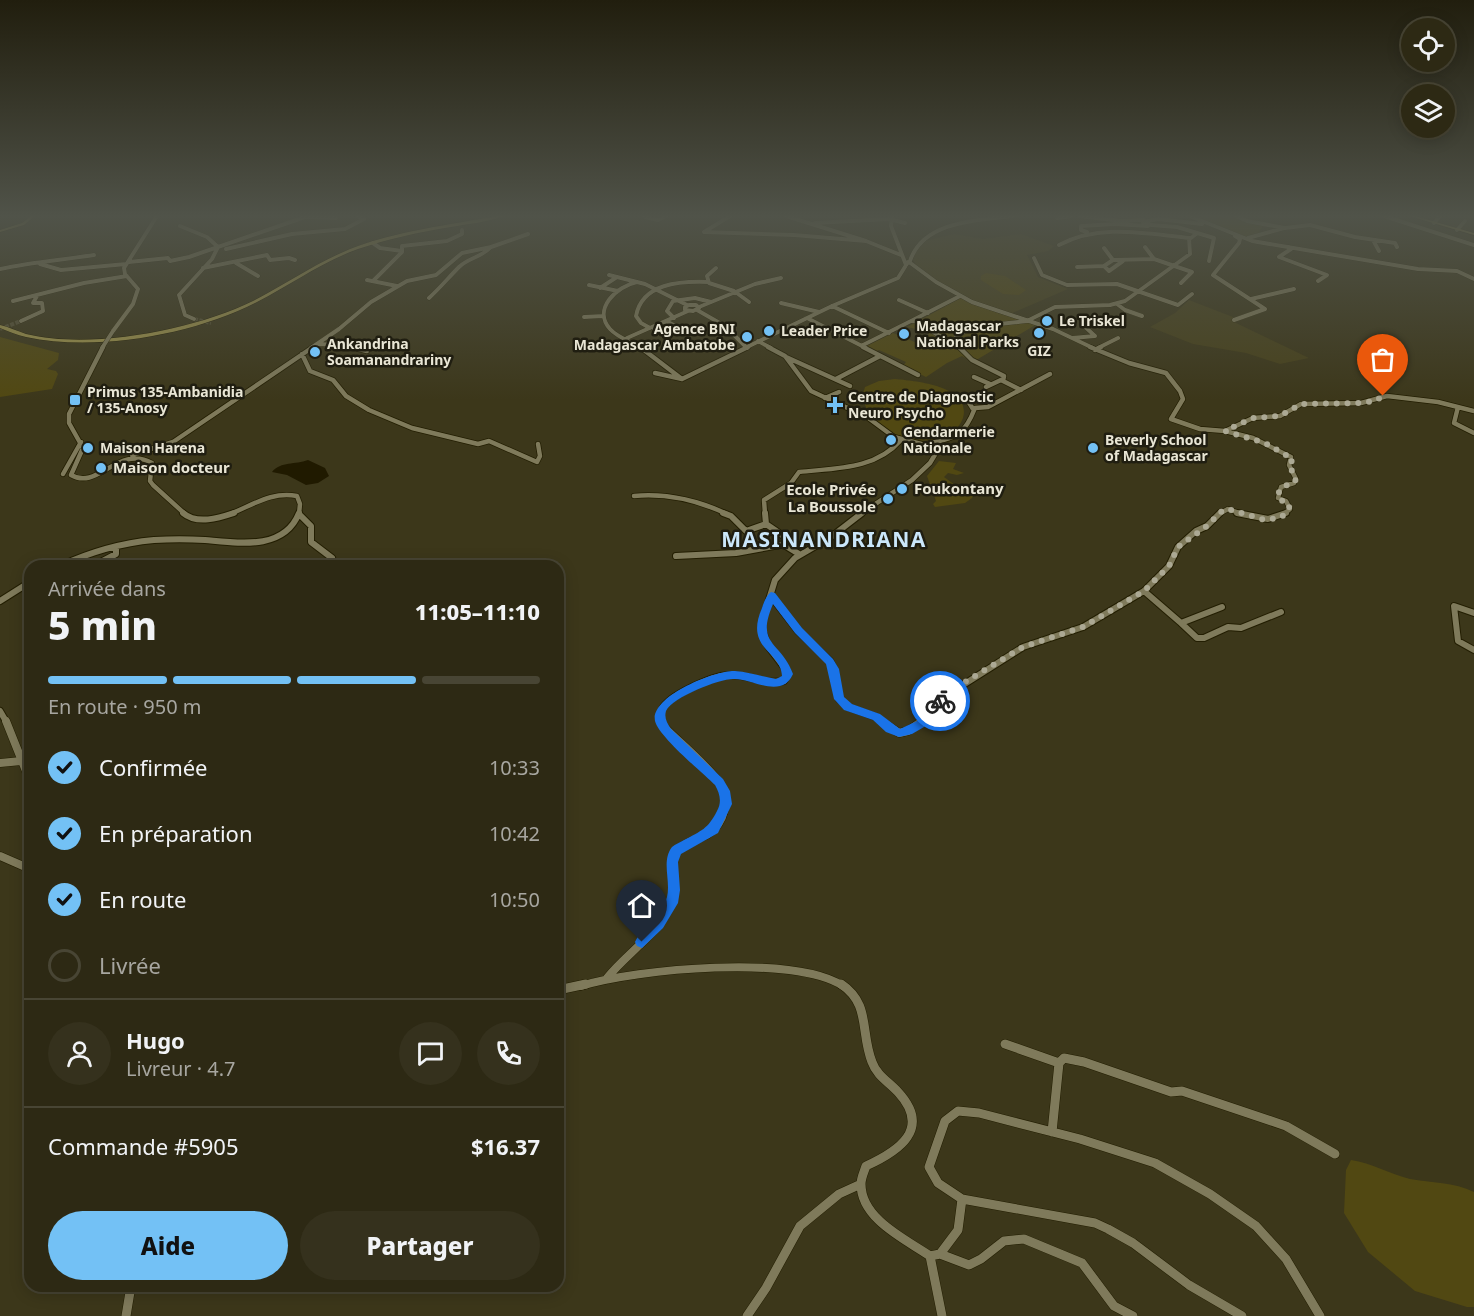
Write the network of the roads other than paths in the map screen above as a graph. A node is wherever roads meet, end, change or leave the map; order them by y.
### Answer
1 (117, 277) edge
2 (128, 277) edge
3 (195, 277) edge
4 (291, 277) edge
5 (298, 277) edge
6 (376, 277) edge
7 (422, 277) edge
8 (451, 277) edge
9 (617, 277) edge
10 (619, 277) edge
11 (707, 277) edge
12 (898, 277) edge
13 (932, 277) edge
14 (1047, 277) edge
15 (1113, 277) edge
16 (1158, 277) edge
17 (1188, 277) edge
18 (1216, 277) edge
19 (1323, 277) edge
20 (781, 278) dead end
21 (367, 280) dead end
22 (373, 281) junction
23 (1318, 281) dead end
24 (637, 282) junction
25 (708, 282) junction
26 (1181, 283) dead end
27 (1117, 284) junction
28 (589, 285) dead end
29 (397, 286) junction
30 (600, 288) junction
31 (655, 289) junction
32 (1294, 289) dead end
33 (618, 291) junction
34 (735, 292) junction
35 (1138, 292) junction
36 (43, 294) junction
37 (1192, 294) dead end
38 (960, 296) junction
39 (429, 298) dead end
40 (1251, 299) junction
41 (676, 300) junction
42 (899, 300) dead end
43 (13, 301) dead end
44 (711, 302) junction
45 (749, 302) dead end
46 (781, 303) dead end
47 (1117, 304) junction
48 (832, 306) junction
49 (687, 308) junction
50 (698, 309) junction
51 (819, 312) junction
52 (928, 313) junction
53 (603, 316) junction
54 (1142, 316) dead end
55 (585, 317) dead end
56 (674, 318) junction
57 (807, 318) junction
58 (194, 319) tunnel mouth
59 (0, 320) edge
60 (913, 320) junction
61 (1234, 320) dead end
62 (21, 321) tunnel mouth
63 (666, 321) junction
64 (1028, 321) junction
65 (1082, 324) dead end
66 (0, 326) edge
67 (651, 328) junction
68 (689, 333) dead end
69 (889, 333) junction
70 (627, 338) junction
71 (669, 338) dead end
72 (1069, 338) junction
73 (1118, 338) dead end
74 (758, 341) junction
75 (317, 344) junction
76 (863, 345) junction
77 (958, 347) junction
78 (747, 348) junction
79 (1095, 350) junction
80 (367, 351) dead end
81 (302, 354) junction
82 (785, 356) junction
83 (880, 356) junction
84 (655, 373) dead end
85 (1050, 374) dead end
86 (918, 375) dead end
87 (975, 377) dead end
88 (682, 379) junction
89 (836, 379) junction
90 (1003, 379) junction
91 (850, 387) dead end
92 (1021, 390) junction
93 (839, 392) dead end
94 (825, 398) junction
95 (966, 398) dead end
96 (1458, 407) junction
97 (973, 409) junction
98 (1474, 411) edge
99 (963, 419) dead end
100 (970, 421) junction
101 (1225, 431) junction
102 (1474, 433) edge
103 (901, 440) junction
104 (81, 442) junction
105 (538, 444) dead end
106 (924, 445) junction
107 (110, 465) junction
108 (63, 474) dead end
109 (634, 496) dead end
110 (299, 514) junction
111 (766, 524) junction
112 (785, 544) junction
113 (116, 547) junction
114 (799, 554) junction
115 (676, 556) dead end
116 (332, 558) dead end
117 (78, 560) edge
118 (105, 560) edge
119 (24, 586) edge
120 (1144, 591) junction
121 (771, 596) junction
122 (0, 601) edge
123 (1222, 607) dead end
124 (1281, 612) dead end
125 (1474, 613) edge
126 (1181, 623) junction
127 (1474, 650) edge
128 (0, 711) edge
129 (21, 761) junction
130 (0, 763) edge
131 (24, 768) edge
132 (0, 856) edge
133 (24, 866) edge
134 (607, 978) junction
135 (564, 989) edge
136 (1005, 1044) dead end
137 (1059, 1063) junction
138 (1052, 1132) junction
139 (1335, 1154) dead end
140 (861, 1184) junction
141 (962, 1200) junction
142 (935, 1255) junction
143 (130, 1292) edge
144 (126, 1316) edge
145 (747, 1316) edge
146 (942, 1316) edge
147 (1133, 1316) edge
148 (1242, 1316) edge
149 (1320, 1316) edge

1 - 36 street
2 - 104 street, bridge
3 - 58 street
4 - 59 main road
5 - 66 main road
6 - 22 street
7 - 29 street
8 - 39 street
9 - 30 street
10 - 24 street
11 - 25 street
12 - 48 street
13 - 38 street
14 - 27 street
15 - 27 street
16 - 35 street
17 - 26 street
18 - 40 street
19 - 23 street
20 - 34 street
21 - 22 street
22 - 29 street
24 - 31 street
24 - 33 street
25 - 31 street
25 - 34 street
27 - 35 street
28 - 30 street
29 - 75 street
30 - 33 street
31 - 41 street
31 - 67 street
32 - 40 street
33 - 53 street
34 - 44 street
34 - 45 street
35 - 37 street
35 - 47 street
36 - 43 street
36 - 62 street
38 - 52 street
38 - 64 street
40 - 61 street
41 - 44 street
41 - 49 street
41 - 56 street
42 - 52 street
44 - 50 street
46 - 51 street
47 - 54 street
47 - 64 street
48 - 51 street
48 - 69 street
49 - 50 street
49 - 56 street
50 - 78 street
51 - 57 street
52 - 60 street
53 - 55 street
53 - 70 street
56 - 63 street
57 - 74 street
57 - 76 street
60 - 69 street
60 - 77 street
63 - 67 street
63 - 68 street
64 - 72 street
64 - 77 street
65 - 72 street
67 - 70 street
67 - 71 street
69 - 76 street
70 - 88 street
72 - 79 street
73 - 79 street
74 - 78 street
74 - 82 street
75 - 80 street
75 - 81 street
76 - 83 street
77 - 90 street
78 - 88 street
79 - 101 street
81 - 105 street
81 - 107 street
82 - 89 street
82 - 94 street
83 - 86 street
83 - 89 street
84 - 88 street
85 - 92 street
87 - 90 street
89 - 91 street
90 - 92 street
92 - 97 street
93 - 94 street
94 - 103 street
95 - 97 street
96 - 98 street
96 - 101 street
96 - 102 street
97 - 100 street
99 - 100 street
100 - 106 street
101 - 120 street
103 - 106 street
103 - 111 street
104 - 107 street
104 - 108 street
106 - 114 street
107 - 110 street
109 - 111 street
110 - 113 street
110 - 116 street
111 - 112 street
112 - 114 street
112 - 115 street
113 - 117 street
113 - 118 street
114 - 121 street
119 - 122 street
120 - 121 street
120 - 126 street
121 - 134 street
123 - 126 street
124 - 126 street
125 - 127 street
128 - 129 street
129 - 130 street
129 - 131 street
132 - 133 street
134 - 135 street
134 - 140 street
136 - 137 street
137 - 138 street
137 - 139 street
138 - 141 street
138 - 149 street
140 - 142 street
140 - 145 street
141 - 142 street
141 - 148 street
142 - 146 street
142 - 147 street
143 - 144 street

